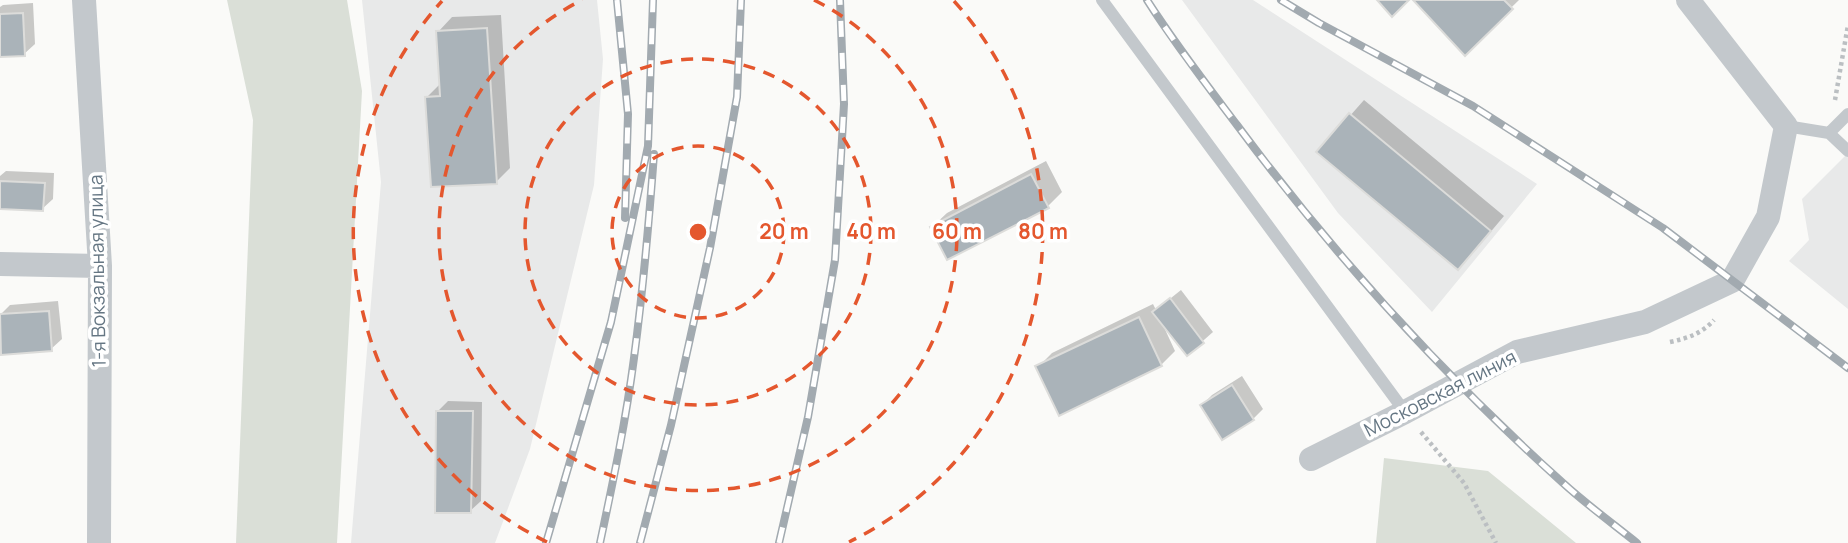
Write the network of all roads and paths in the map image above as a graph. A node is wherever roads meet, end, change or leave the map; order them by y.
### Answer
1 (84, 0) edge
2 (1102, 0) edge
3 (1688, 0) edge
4 (1848, 25) edge
5 (1848, 114) edge
6 (1786, 126) junction
7 (1829, 133) junction
8 (1848, 151) edge
9 (0, 264) edge
10 (100, 267) junction
11 (1405, 412) junction
12 (1311, 459) dead end
13 (99, 543) edge
14 (1496, 543) edge

1 - 10 street, 1-я Вокзальная улица
2 - 11 lane
3 - 6 street
4 - 7 path
5 - 7 lane
6 - 7 lane
6 - 11 street, Московская линия
7 - 8 lane
9 - 10 street
10 - 13 street, 1-я Вокзальная улица
11 - 12 street, Московская линия
11 - 14 path

